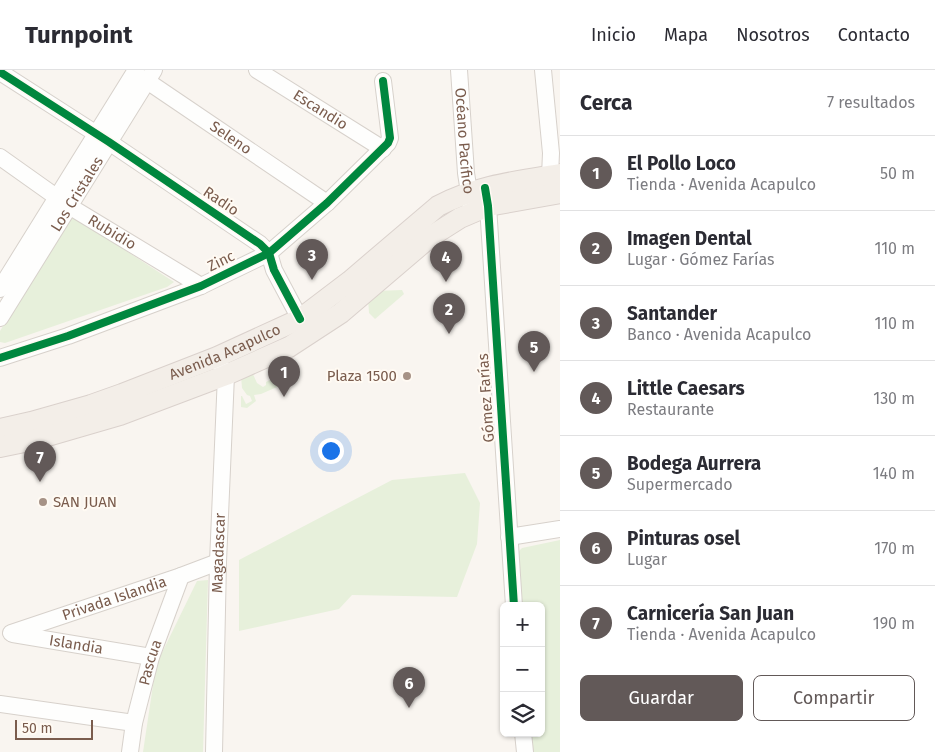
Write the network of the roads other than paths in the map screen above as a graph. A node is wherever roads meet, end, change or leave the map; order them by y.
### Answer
1 (257, 70) edge
2 (459, 70) edge
3 (543, 70) edge
4 (0, 72) edge
5 (139, 73) edge
6 (383, 81) dead end
7 (552, 88) edge
8 (102, 138) junction
9 (383, 149) junction
10 (555, 152) edge
11 (0, 157) edge
12 (557, 181) edge
13 (479, 200) junction
14 (63, 201) junction
15 (327, 203) junction
16 (269, 254) junction
17 (201, 286) junction
18 (0, 289) edge
19 (0, 318) edge
20 (300, 319) junction
21 (218, 357) junction
22 (0, 358) edge
23 (226, 375) junction
24 (0, 429) edge
25 (0, 447) edge
26 (560, 530) edge
27 (509, 537) junction
28 (218, 562) junction
29 (181, 576) junction
30 (514, 602) edge
31 (5, 633) edge
32 (151, 657) junction
33 (0, 704) edge
34 (134, 723) junction
35 (523, 737) edge
36 (130, 752) edge
37 (214, 752) edge
38 (525, 752) edge

1 - 9 street, Escandio
2 - 13 street, Océano Pacífico
3 - 7 street
4 - 8 street, Radio
5 - 8 street, Los Cristales
5 - 15 street, Seleno
6 - 9 street
7 - 10 street
8 - 14 street, Los Cristales
8 - 16 street, Radio
9 - 15 street, Zinc
10 - 12 street
11 - 14 street, Rubidio
12 - 13 main road, Avenida Acapulco
13 - 20 main road, Avenida Acapulco
13 - 23 main road, Avenida Acapulco
13 - 27 street, Gómez Farías
14 - 17 street, Rubidio
14 - 18 street, Los Cristales
14 - 19 street, Los Cristales
15 - 16 street, Zinc
16 - 17 street, Zinc
16 - 20 street, Radio
17 - 22 street, Zinc
20 - 21 main road, Avenida Acapulco
21 - 23 street, Magadascar
21 - 24 main road, Avenida Acapulco
23 - 25 main road, Avenida Acapulco
23 - 28 street, Magadascar
26 - 27 street
27 - 30 street, Gómez Farías
28 - 29 street, Privada Islandia
28 - 37 street, Magadascar
29 - 31 street, Privada Islandia
29 - 32 street, Pascua
31 - 32 street, Islandia
32 - 34 street, Pascua
33 - 34 street
34 - 36 street, Pascua
35 - 38 street

